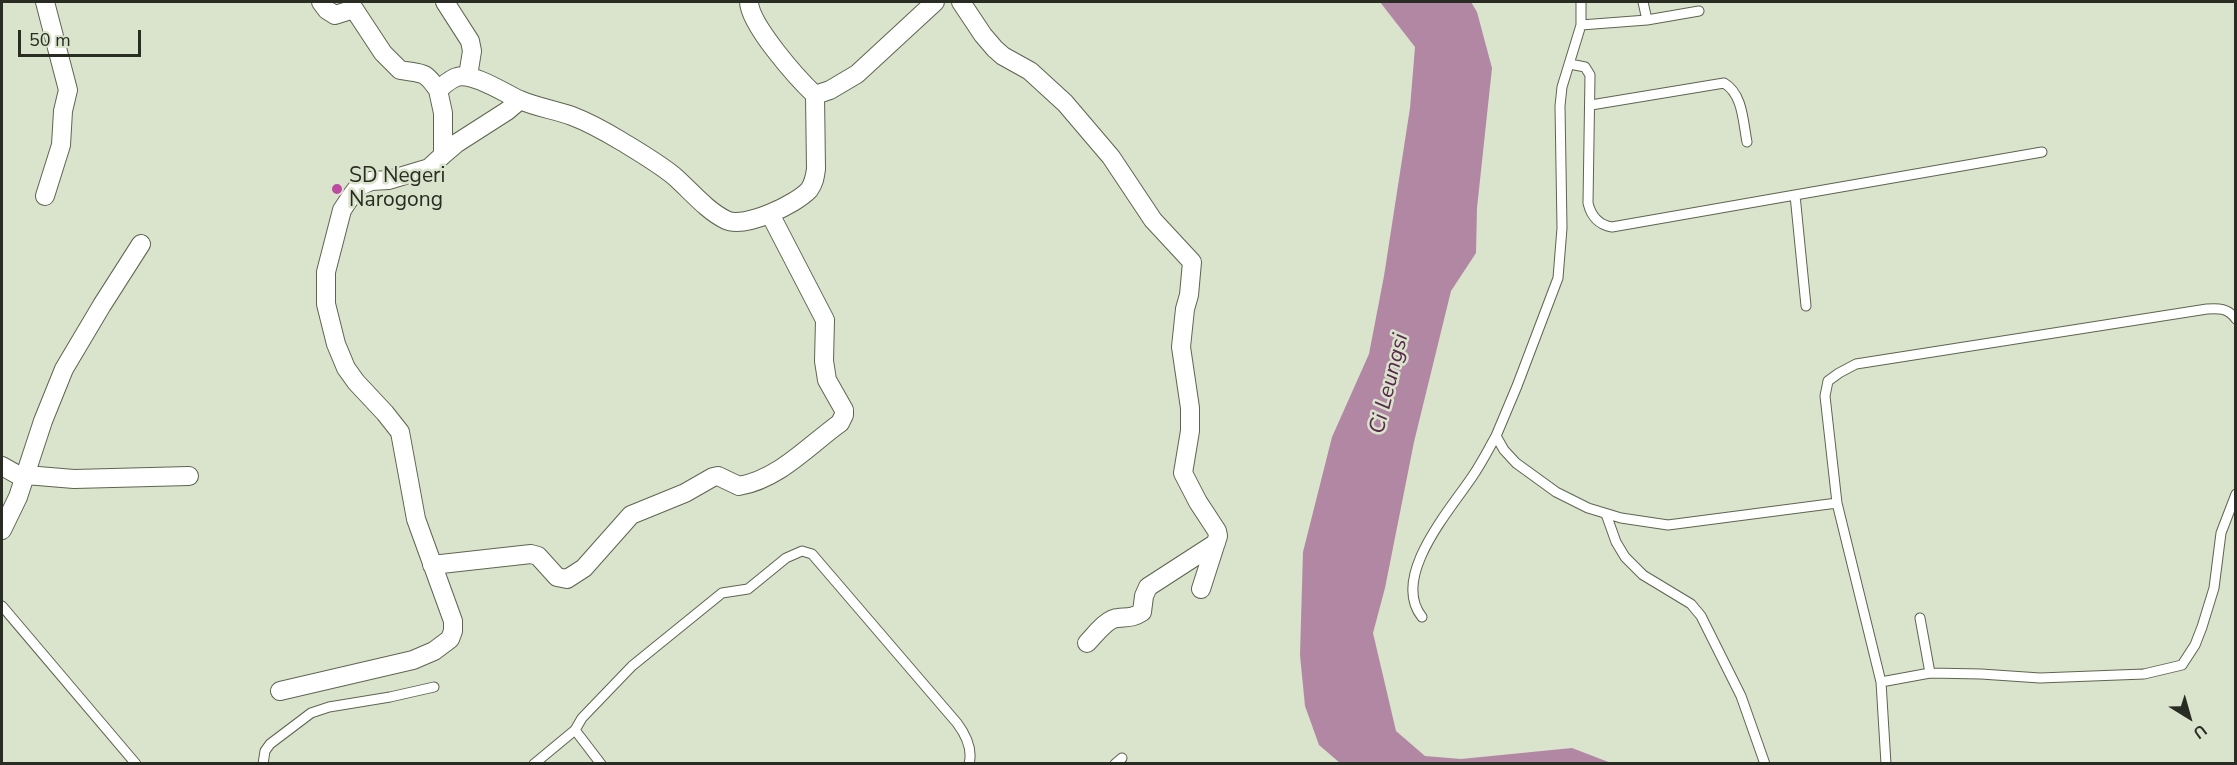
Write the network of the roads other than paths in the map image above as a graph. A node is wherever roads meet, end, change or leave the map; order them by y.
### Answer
1 (45, 2) edge
2 (321, 2) edge
3 (446, 2) edge
4 (749, 2) edge
5 (935, 2) edge
6 (962, 2) edge
7 (1581, 2) edge
8 (1643, 2) edge
9 (1699, 11) dead end
10 (1647, 20) junction
11 (1581, 26) junction
12 (1570, 63) junction
13 (468, 76) junction
14 (438, 90) junction
15 (815, 95) junction
16 (520, 100) junction
17 (1591, 105) junction
18 (1747, 142) dead end
19 (2042, 152) dead end
20 (443, 155) junction
21 (1795, 195) junction
22 (45, 196) dead end
23 (770, 214) junction
24 (141, 244) dead end
25 (1806, 306) dead end
26 (2235, 318) edge
27 (1496, 436) junction
28 (2, 466) edge
29 (189, 476) dead end
30 (25, 477) junction
31 (2235, 494) edge
32 (1837, 503) junction
33 (1606, 514) junction
34 (2, 530) edge
35 (1216, 543) junction
36 (432, 565) junction
37 (1201, 589) dead end
38 (4, 612) edge
39 (1422, 617) dead end
40 (1920, 618) dead end
41 (1087, 644) dead end
42 (1929, 673) junction
43 (1881, 682) junction
44 (434, 687) dead end
45 (280, 692) dead end
46 (575, 730) junction
47 (136, 764) edge
48 (263, 764) edge
49 (534, 764) edge
50 (601, 764) edge
51 (969, 764) edge
52 (1765, 764) edge
53 (1886, 764) edge

1 - 22 street
2 - 14 street
3 - 13 street
4 - 15 street
5 - 15 street
6 - 35 street
7 - 11 lane
8 - 10 lane
9 - 10 lane
10 - 11 lane
11 - 12 lane
12 - 17 lane
12 - 27 lane
13 - 14 street
13 - 16 street
14 - 20 street
15 - 23 street
16 - 20 street
16 - 23 street
17 - 18 lane
17 - 21 lane
19 - 21 lane
20 - 36 street
21 - 25 lane
23 - 36 street
24 - 30 street
26 - 32 lane
27 - 33 lane
27 - 39 lane
28 - 30 street
29 - 30 street
30 - 34 street
31 - 42 lane
32 - 33 lane
32 - 43 lane
33 - 52 lane
35 - 37 street
35 - 41 street
36 - 45 street
38 - 47 lane
40 - 42 lane
42 - 43 lane
43 - 53 lane
44 - 48 lane
46 - 49 lane
46 - 50 lane
46 - 51 lane

